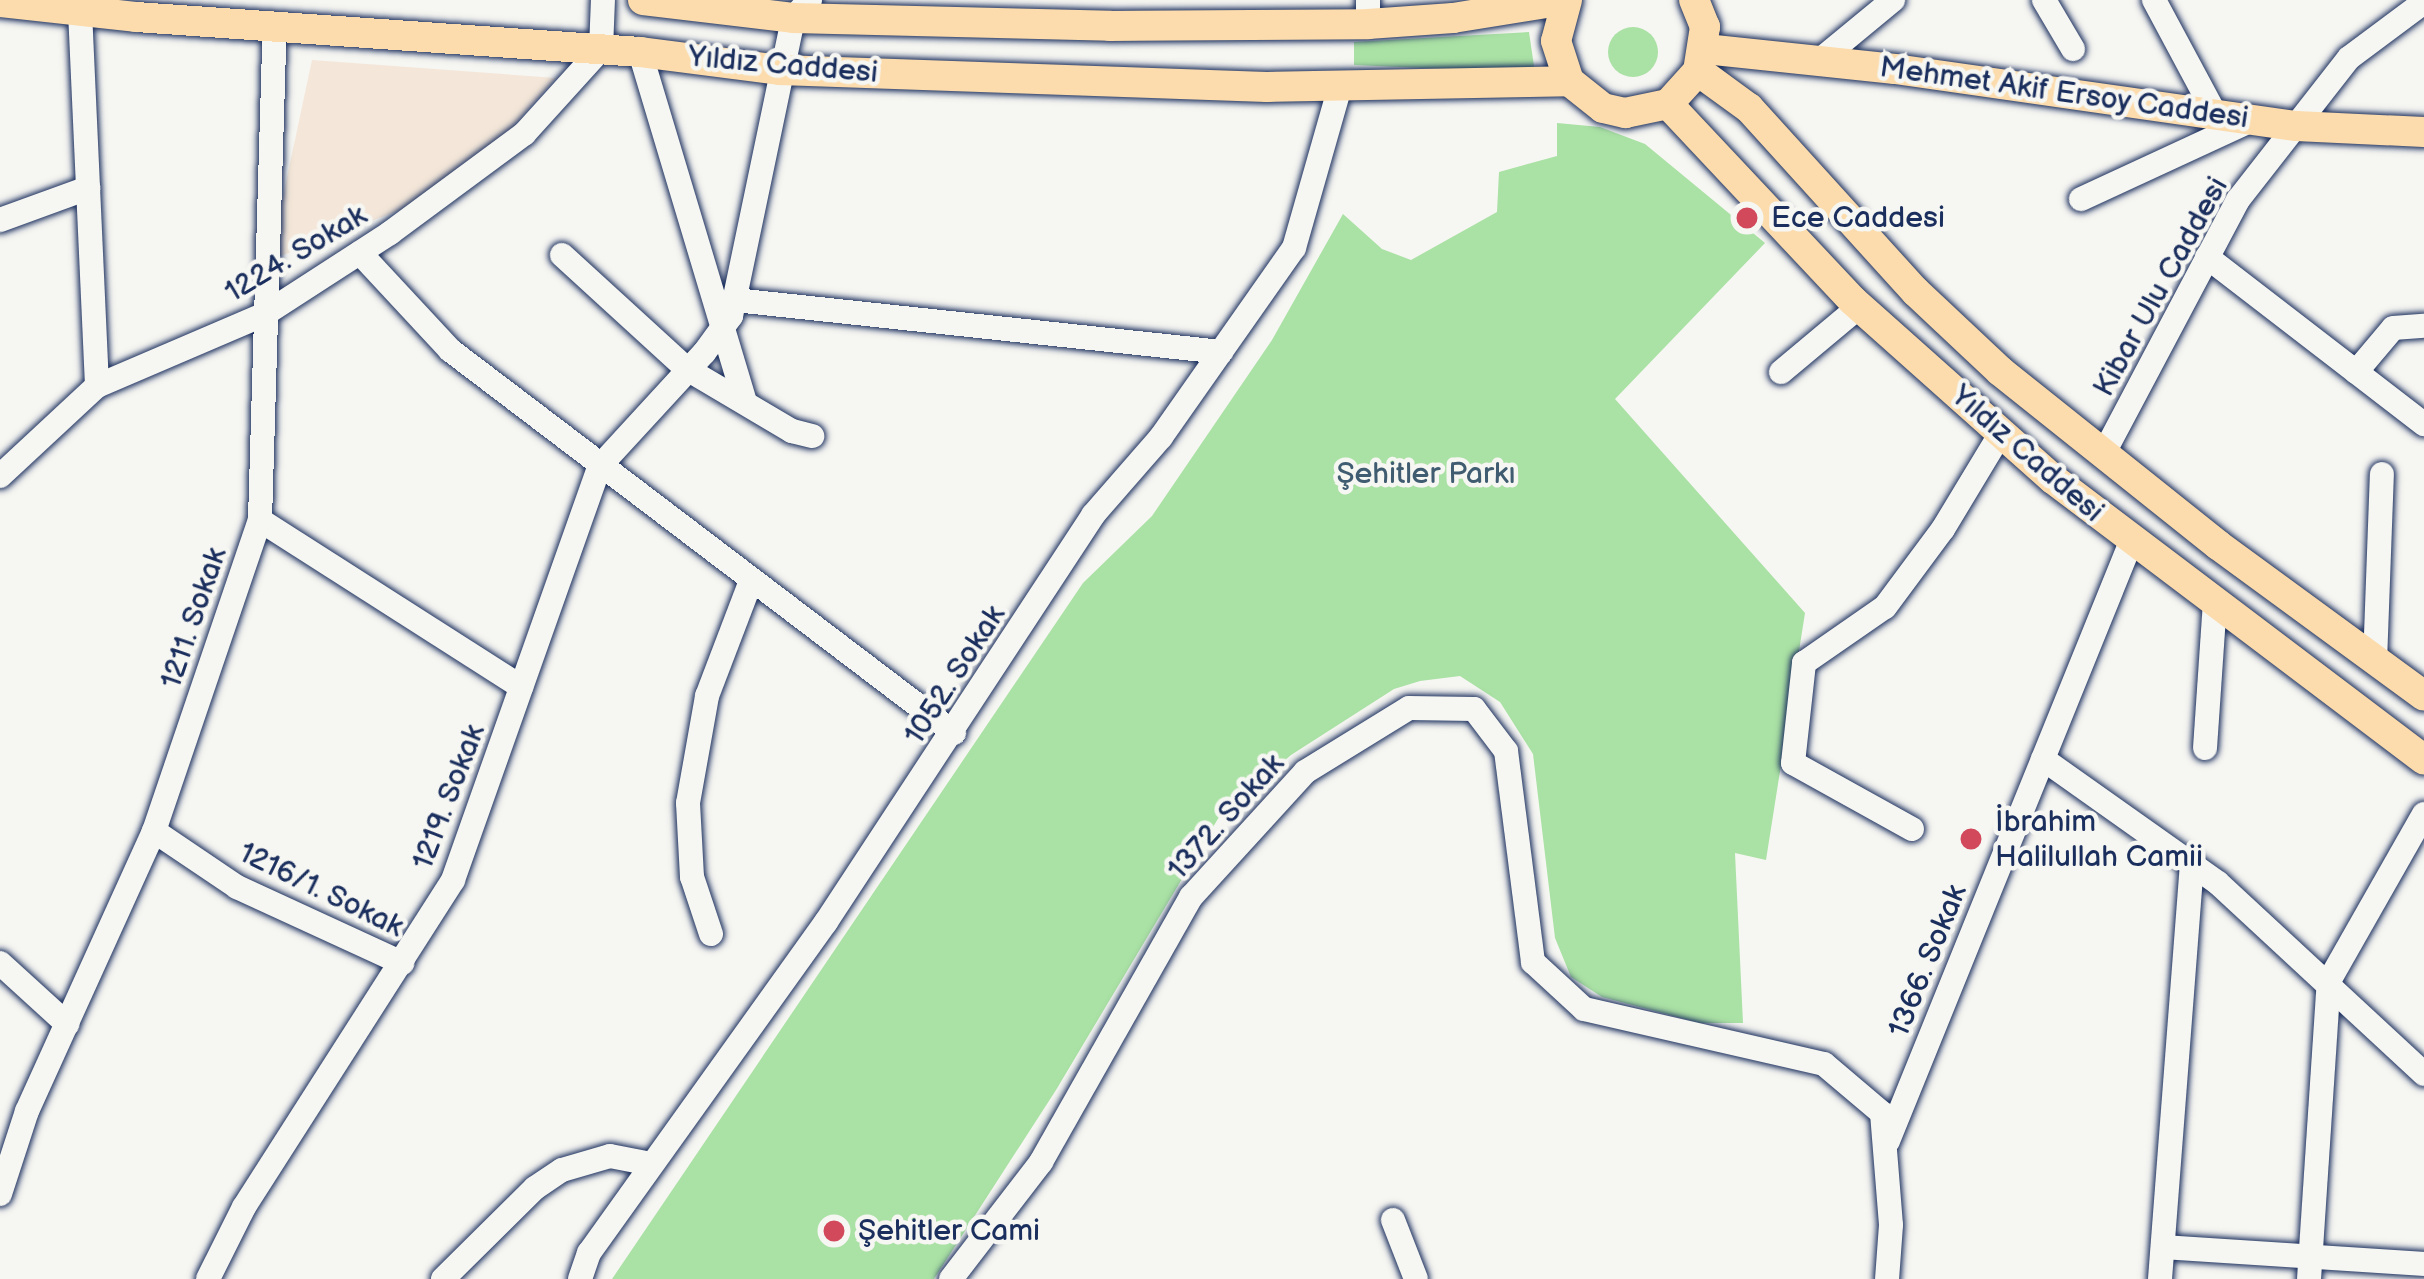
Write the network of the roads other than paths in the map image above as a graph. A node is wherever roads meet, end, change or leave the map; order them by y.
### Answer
1 (603, 0) edge
2 (643, 0) edge
3 (1566, 0) edge
4 (1694, 0) edge
5 (1893, 0) edge
6 (2044, 0) edge
7 (2154, 0) edge
8 (0, 2) edge
9 (2424, 2) edge
10 (801, 9) edge
11 (2399, 10) edge
12 (80, 11) junction
13 (1368, 12) edge
14 (275, 26) junction
15 (602, 49) junction
16 (2073, 49) dead end
17 (640, 52) junction
18 (1702, 60) junction
19 (1819, 61) junction
20 (780, 70) junction
21 (1569, 81) junction
22 (1340, 86) junction
23 (1668, 104) junction
24 (2215, 114) junction
25 (2252, 120) junction
26 (2296, 126) junction
27 (2424, 132) edge
28 (88, 188) junction
29 (2081, 199) dead end
30 (0, 220) edge
31 (361, 253) junction
32 (562, 255) dead end
33 (2207, 257) junction
34 (735, 300) junction
35 (1860, 307) junction
36 (265, 314) junction
37 (2424, 326) edge
38 (722, 331) junction
39 (1221, 352) junction
40 (687, 369) junction
41 (1781, 372) dead end
42 (2356, 372) junction
43 (97, 386) junction
44 (744, 398) junction
45 (2424, 424) edge
46 (2001, 433) junction
47 (812, 436) dead end
48 (2105, 451) junction
49 (599, 467) junction
50 (2382, 473) dead end
51 (0, 476) edge
52 (260, 520) junction
53 (2131, 542) junction
54 (751, 581) junction
55 (2215, 602) junction
56 (2375, 662) junction
57 (521, 687) junction
58 (2424, 696) edge
59 (954, 734) junction
60 (2205, 748) dead end
61 (2043, 759) junction
62 (2424, 760) edge
63 (2424, 814) edge
64 (1912, 829) dead end
65 (154, 831) junction
66 (2192, 864) junction
67 (711, 934) dead end
68 (0, 963) edge
69 (402, 963) junction
70 (2330, 981) junction
71 (67, 1024) junction
72 (2424, 1074) edge
73 (1885, 1149) junction
74 (652, 1164) junction
75 (0, 1194) edge
76 (1393, 1220) dead end
77 (2163, 1247) junction
78 (2424, 1264) edge
79 (2310, 1268) edge
80 (208, 1279) edge
81 (442, 1279) edge
82 (580, 1279) edge
83 (951, 1279) edge
84 (1417, 1279) edge
85 (1887, 1279) edge
86 (2160, 1279) edge

1 - 15 street
2 - 10 main road, Yıldız Caddesi
3 - 13 main road, Yıldız Caddesi
3 - 21 main road, Yıldız Caddesi
4 - 18 main road
5 - 19 street
6 - 16 street
7 - 24 street
8 - 12 main road, Yıldız Caddesi
9 - 11 street, Kibar Ulu Caddesi
10 - 13 main road, Yıldız Caddesi
10 - 20 street, 1219. Sokak
11 - 26 street, Kibar Ulu Caddesi
12 - 14 main road, Yıldız Caddesi
12 - 28 street
14 - 15 main road, Yıldız Caddesi
14 - 36 street, 1211. Sokak
15 - 17 main road, Yıldız Caddesi
15 - 31 street, 1224. Sokak
17 - 20 main road, Yıldız Caddesi
17 - 38 street
18 - 19 main road, Mehmet Akif Ersoy Caddesi
18 - 23 main road
18 - 48 main road, Yıldız Caddesi
19 - 24 main road, Mehmet Akif Ersoy Caddesi
20 - 22 main road, Yıldız Caddesi
20 - 34 street, 1219. Sokak
21 - 22 main road, Yıldız Caddesi
21 - 23 main road
22 - 39 street, 1052. Sokak
23 - 35 main road, Yıldız Caddesi
24 - 25 main road, Mehmet Akif Ersoy Caddesi
25 - 26 main road, Mehmet Akif Ersoy Caddesi
25 - 29 street
26 - 27 main road, Mehmet Akif Ersoy Caddesi
26 - 33 street, Kibar Ulu Caddesi
28 - 30 street
28 - 43 street
31 - 36 street, 1224. Sokak
31 - 49 street
32 - 40 street
33 - 42 street
33 - 48 street, Kibar Ulu Caddesi
34 - 38 street, 1219. Sokak
34 - 39 street
35 - 41 street
35 - 46 main road, Yıldız Caddesi
36 - 43 street, 1224. Sokak
36 - 52 street, 1211. Sokak
37 - 42 street
38 - 40 street, 1219. Sokak
38 - 44 street
39 - 59 street, 1052. Sokak
40 - 44 street
40 - 49 street, 1219. Sokak
42 - 45 street
43 - 51 street, 1224. Sokak
44 - 47 street
46 - 53 main road, Yıldız Caddesi
46 - 64 street
48 - 56 main road, Yıldız Caddesi
49 - 54 street
49 - 57 street, 1219. Sokak
50 - 56 street
52 - 57 street
52 - 65 street, 1211. Sokak
53 - 55 main road, Yıldız Caddesi
53 - 61 street, 1366. Sokak
54 - 59 street
54 - 67 street
55 - 60 street
55 - 62 main road, Yıldız Caddesi
56 - 58 main road, Yıldız Caddesi
57 - 69 street, 1219. Sokak
59 - 74 street, 1052. Sokak
61 - 66 street
61 - 73 street, 1366. Sokak
63 - 70 street
65 - 69 street, 1216/1. Sokak
65 - 71 street, 1211. Sokak
66 - 70 street
66 - 77 street
68 - 71 street
69 - 80 street, 1219. Sokak
70 - 72 street
70 - 79 street
71 - 75 street, 1211. Sokak
73 - 83 street, 1372. Sokak
73 - 85 street, 1366. Sokak
74 - 81 street
74 - 82 street, 1052. Sokak
76 - 84 street
77 - 79 street
77 - 86 street
78 - 79 street

